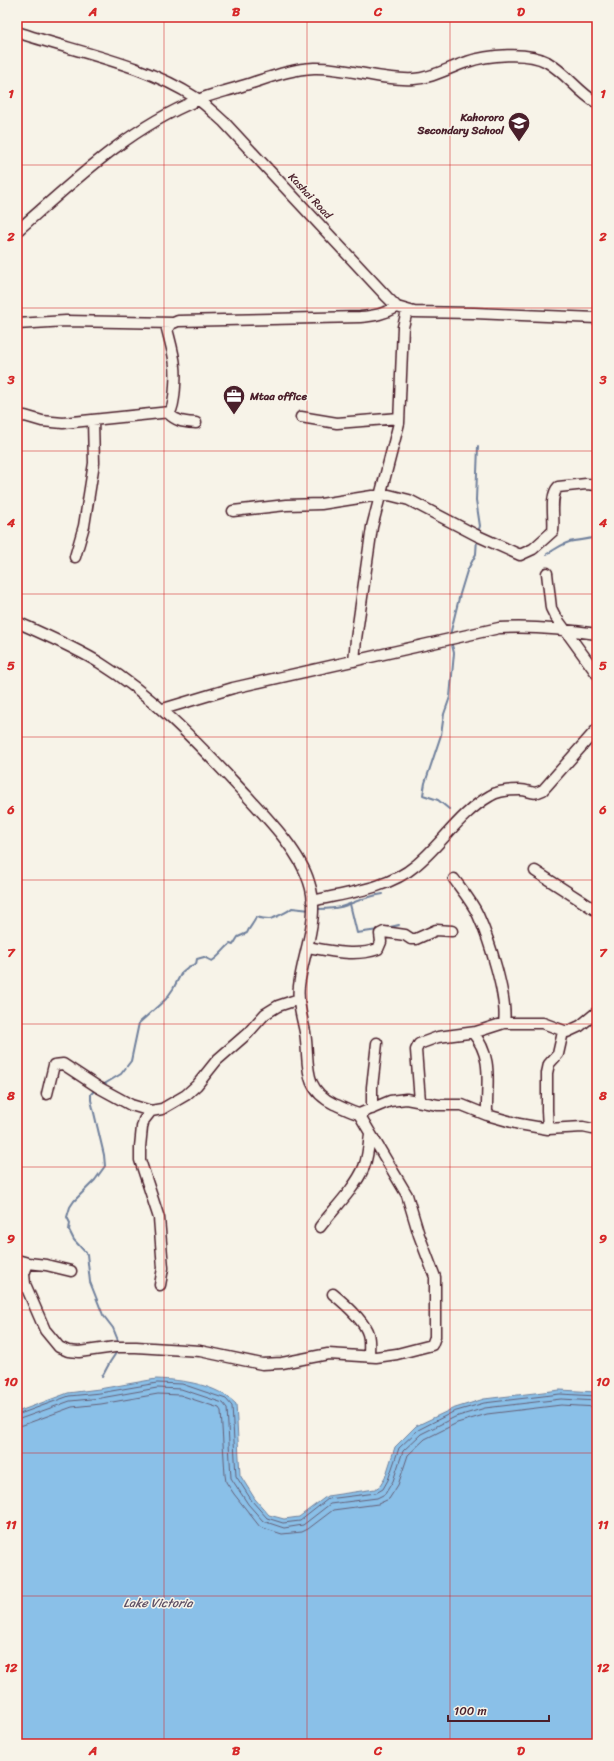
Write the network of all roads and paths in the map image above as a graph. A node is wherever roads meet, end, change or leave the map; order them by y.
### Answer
1 (17, 32) edge
2 (198, 100) junction
3 (597, 103) edge
4 (17, 231) edge
5 (397, 307) junction
6 (407, 311) junction
7 (597, 318) edge
8 (173, 323) junction
9 (17, 324) edge
10 (168, 413) junction
11 (17, 416) edge
12 (301, 417) dead end
13 (399, 418) junction
14 (93, 420) junction
15 (196, 423) dead end
16 (597, 485) edge
17 (380, 495) junction
18 (233, 512) dead end
19 (75, 557) dead end
20 (547, 574) dead end
21 (17, 622) edge
22 (563, 629) junction
23 (597, 634) edge
24 (354, 661) junction
25 (597, 674) edge
26 (163, 709) junction
27 (597, 729) edge
28 (535, 871) dead end
29 (454, 879) dead end
30 (312, 901) junction
31 (597, 911) edge
32 (452, 931) dead end
33 (308, 947) junction
34 (299, 999) junction
35 (597, 1012) edge
36 (504, 1023) junction
37 (563, 1032) junction
38 (473, 1033) junction
39 (377, 1043) dead end
40 (47, 1094) dead end
41 (420, 1101) junction
42 (372, 1109) junction
43 (150, 1111) junction
44 (359, 1114) junction
45 (487, 1115) junction
46 (596, 1127) edge
47 (548, 1129) junction
48 (370, 1133) junction
49 (320, 1227) dead end
50 (17, 1260) edge
51 (28, 1263) junction
52 (71, 1271) dead end
53 (160, 1285) dead end
54 (333, 1294) dead end
55 (369, 1356) junction

1 - 2 street, Kashai Road
2 - 3 street
2 - 4 street
2 - 5 street, Kashai Road
5 - 6 street, Kashai Road
5 - 8 street
6 - 7 street, Kashai Road
6 - 13 street
8 - 9 street
8 - 10 street
10 - 14 street
10 - 15 street
11 - 14 street
12 - 13 street
13 - 17 street
14 - 19 street
16 - 17 street
17 - 18 street
17 - 24 street
20 - 22 street
21 - 26 street
22 - 23 street
22 - 24 street
22 - 25 street
24 - 26 street
26 - 30 street
27 - 30 street
28 - 31 street
29 - 36 street
30 - 33 street
32 - 33 street
33 - 34 street
34 - 43 street
34 - 44 street
35 - 37 street
36 - 37 street
36 - 38 street
37 - 47 street
38 - 41 street
38 - 45 street
39 - 42 street
40 - 43 street
41 - 42 street
41 - 45 street
42 - 44 street
43 - 53 street
44 - 48 street
45 - 47 street
46 - 47 street
48 - 49 street
48 - 55 street
50 - 51 street
51 - 52 street
51 - 55 street
54 - 55 street

